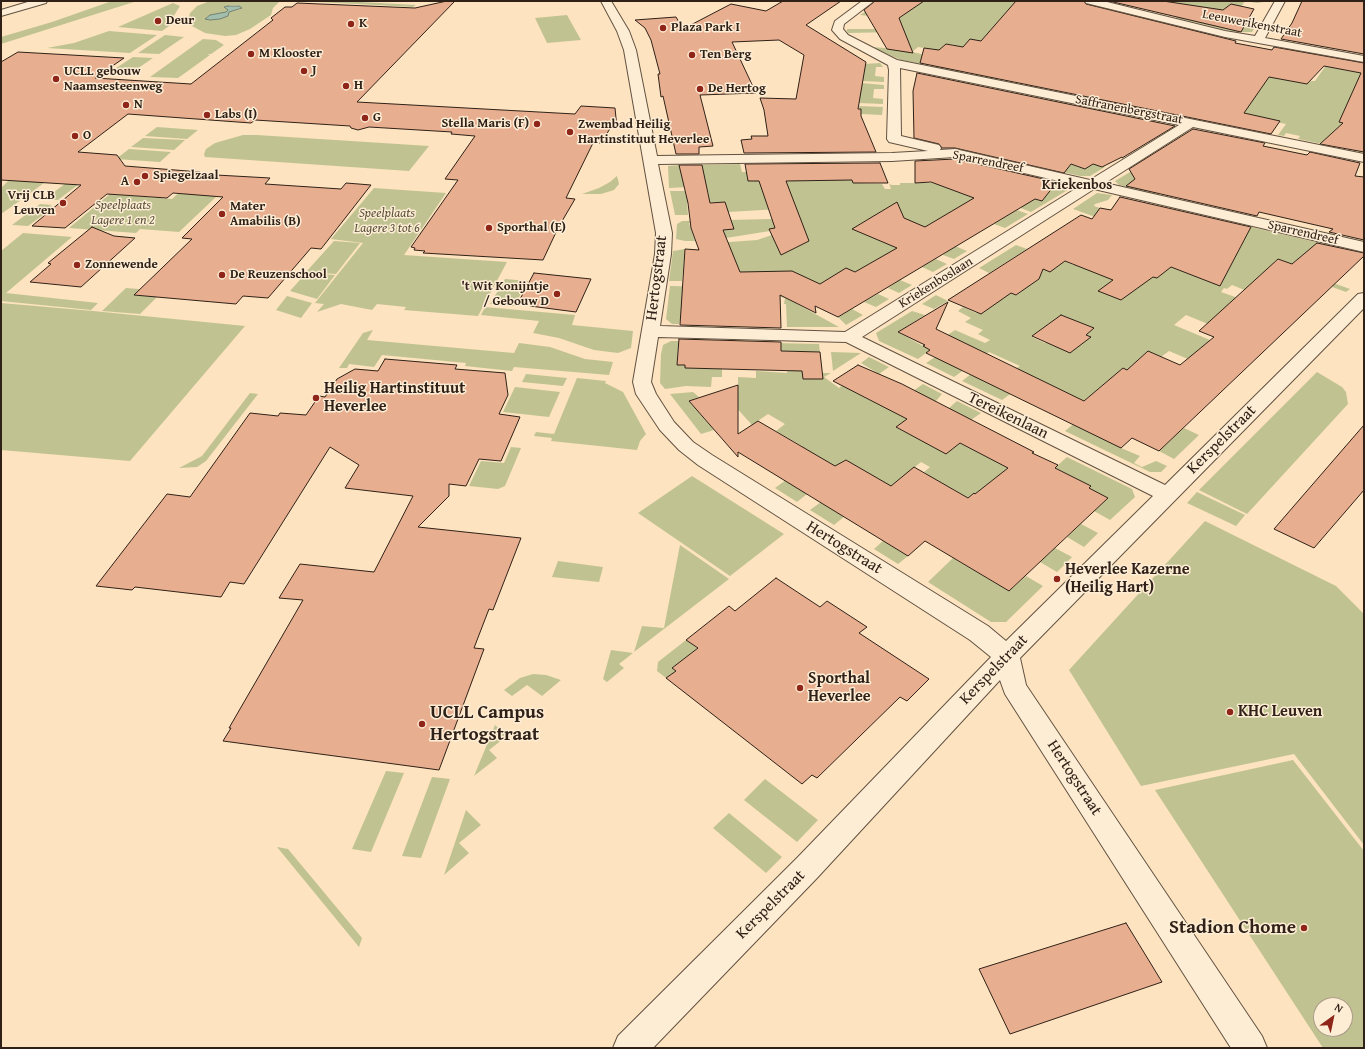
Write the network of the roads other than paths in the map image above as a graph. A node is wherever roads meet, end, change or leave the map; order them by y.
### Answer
1 (42, 1) edge
2 (606, 1) edge
3 (869, 1) edge
4 (1090, 1) edge
5 (1280, 1) edge
6 (1, 13) edge
7 (1258, 40) junction
8 (1364, 59) edge
9 (893, 63) junction
10 (1192, 122) junction
11 (894, 138) junction
12 (954, 153) junction
13 (892, 157) junction
14 (1364, 158) edge
15 (651, 160) junction
16 (1094, 185) junction
17 (1364, 247) edge
18 (1364, 298) edge
19 (650, 331) junction
20 (849, 337) junction
21 (1168, 495) junction
22 (1006, 656) junction
23 (630, 1048) edge
24 (1250, 1048) edge

1 - 6 street
2 - 15 street, Hertogstraat
3 - 9 street, Saffranenbergstraat
4 - 7 street, Leeuwerikenstraat
5 - 7 street
7 - 8 street, Leeuwerikenstraat
9 - 10 street, Saffranenbergstraat
9 - 11 street
10 - 14 street, Saffranenbergstraat
10 - 16 street, Kriekenboslaan
11 - 12 street
11 - 13 street
12 - 13 street, Sparrendreef
12 - 16 street, Sparrendreef
13 - 15 street, Sparrendreef
15 - 19 street, Hertogstraat
16 - 17 street, Sparrendreef
16 - 20 street, Kriekenboslaan
18 - 21 street, Kerspelstraat
19 - 20 street
19 - 22 street, Hertogstraat
20 - 21 street, Tereikenlaan
21 - 22 street, Kerspelstraat
22 - 23 street, Kerspelstraat
22 - 24 street, Hertogstraat

